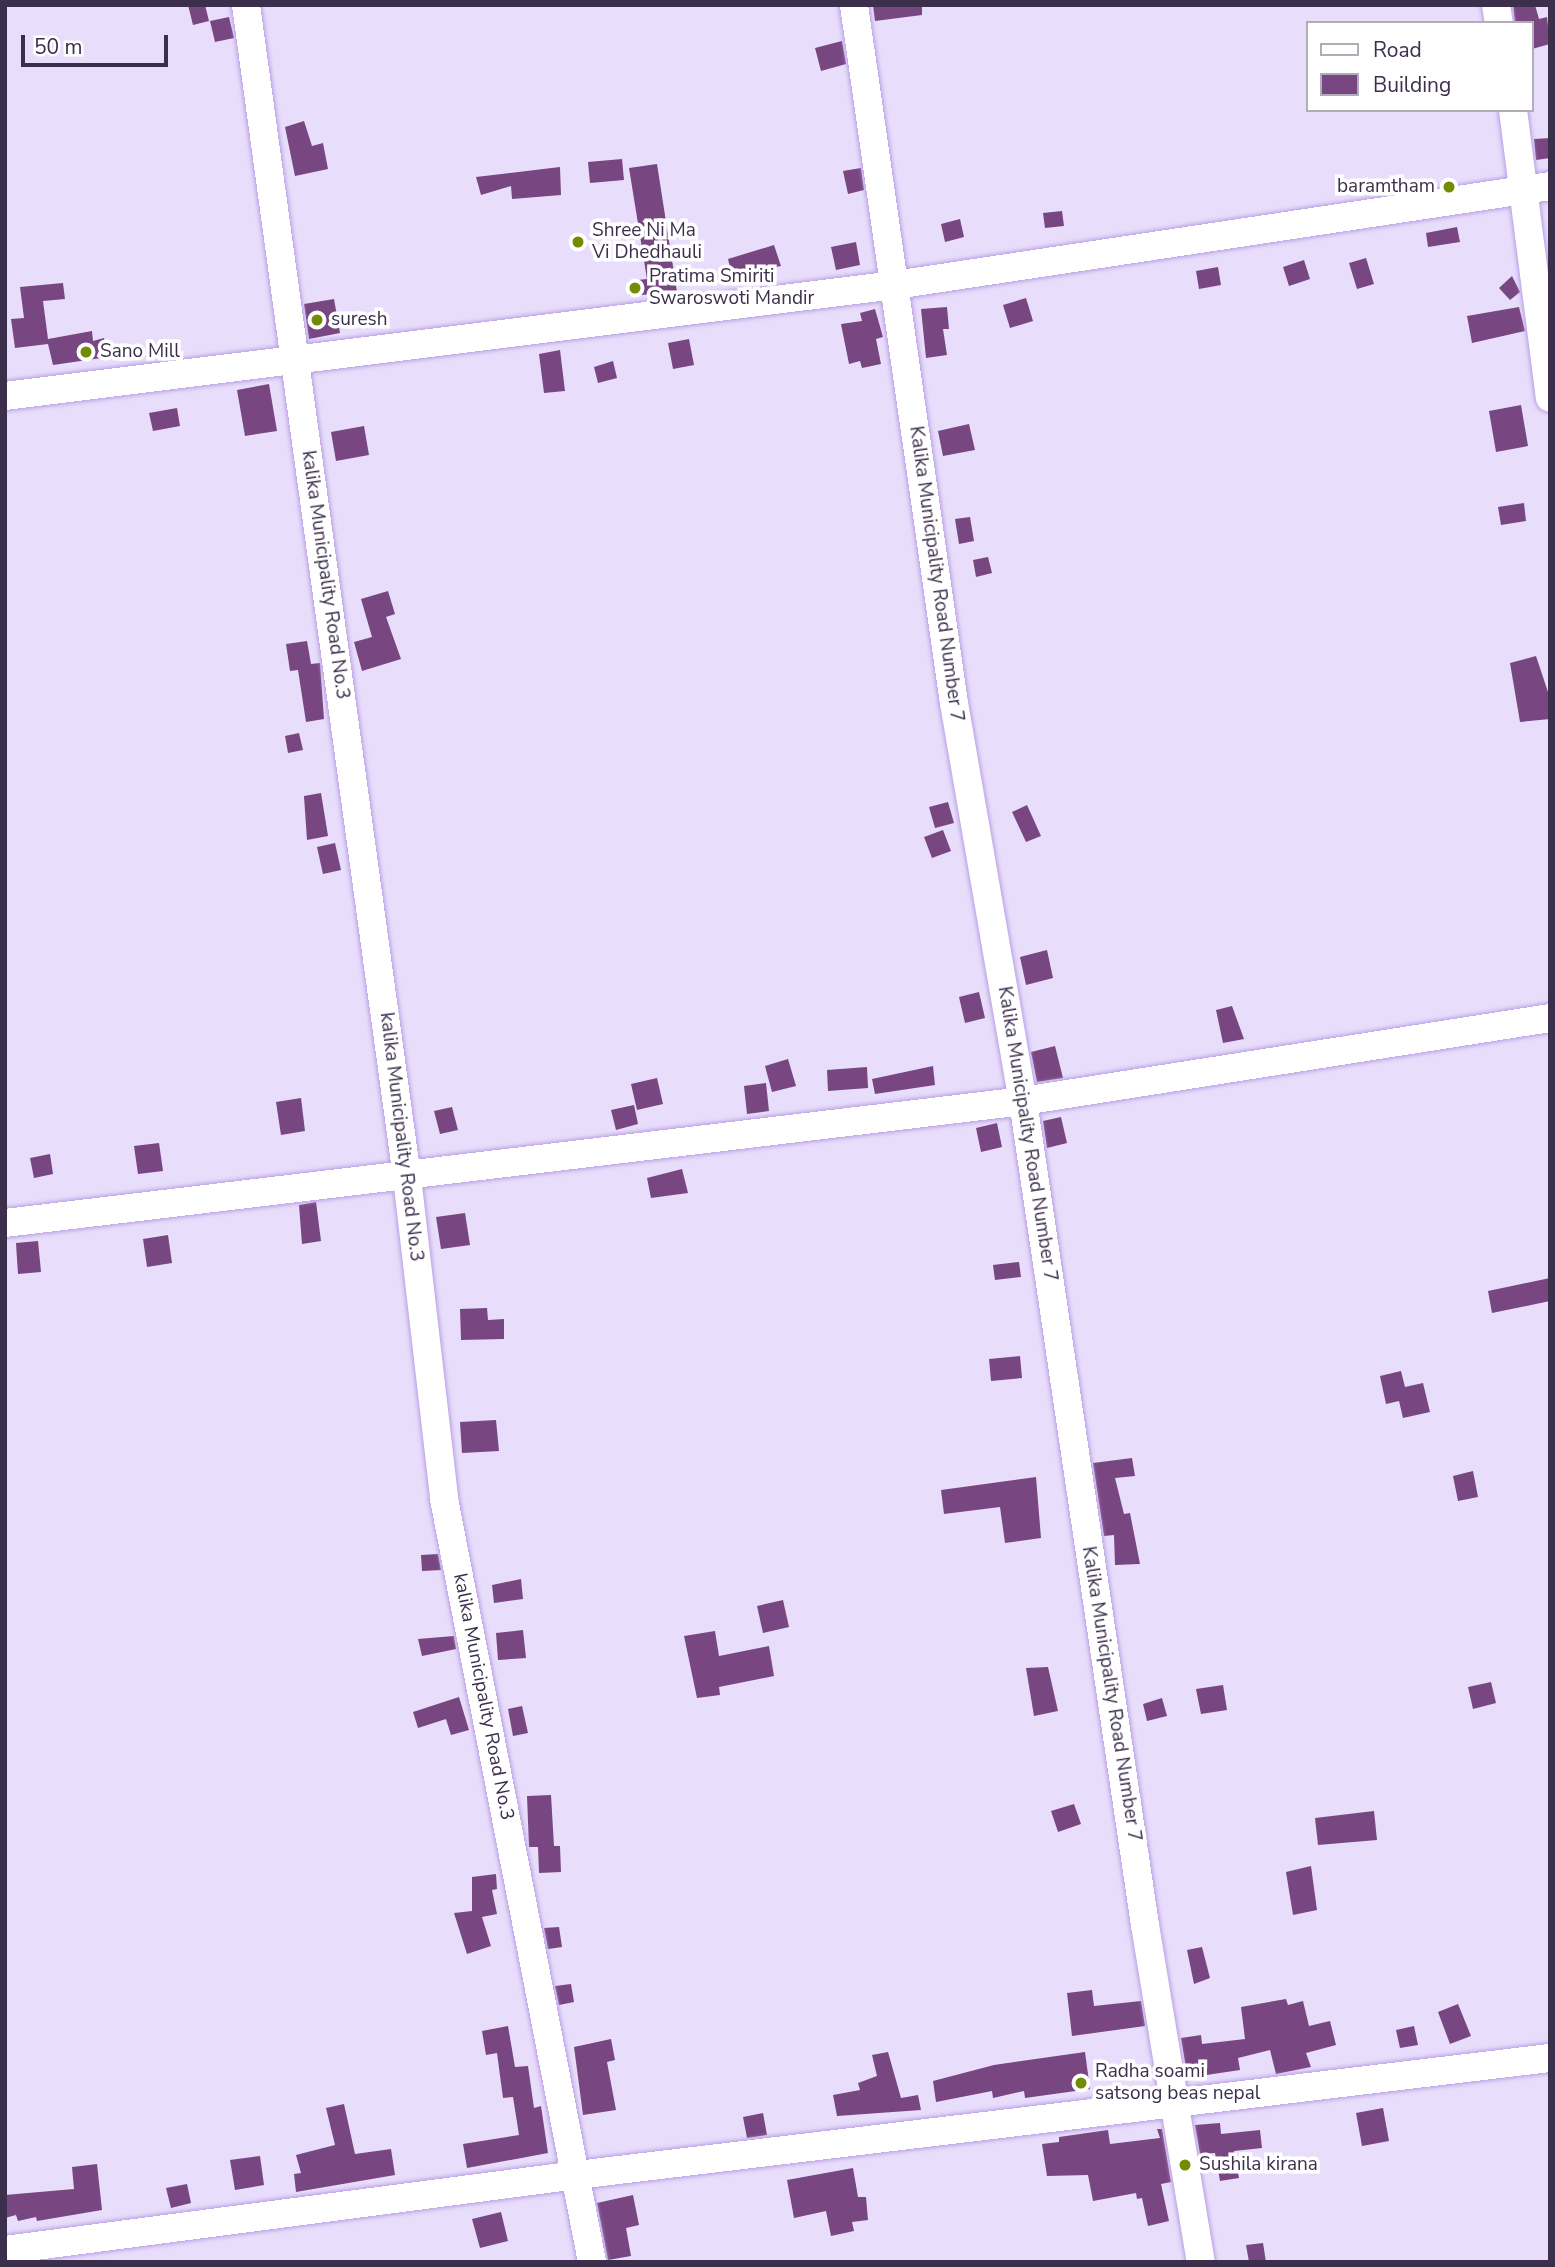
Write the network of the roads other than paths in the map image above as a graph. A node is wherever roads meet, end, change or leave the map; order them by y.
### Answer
1 (246, 5) edge
2 (854, 5) edge
3 (1514, 112) edge
4 (1538, 187) edge
5 (895, 285) junction
6 (296, 362) junction
7 (5, 396) edge
8 (1550, 398) edge
9 (1550, 1018) edge
10 (1023, 1101) junction
11 (407, 1177) junction
12 (5, 1223) edge
13 (1550, 2058) edge
14 (1177, 2103) junction
15 (577, 2175) junction
16 (5, 2250) edge
17 (592, 2262) edge
18 (1201, 2262) edge

1 - 6 street, kalika Municipality Road No.3
2 - 5 street, Kalika Municipality Road Number 7
3 - 4 street
4 - 5 street
4 - 8 street
5 - 6 street
5 - 10 street, Kalika Municipality Road Number 7
6 - 7 street
6 - 11 street, kalika Municipality Road No.3
9 - 10 street
10 - 11 street
10 - 14 street, Kalika Municipality Road Number 7
11 - 12 street
11 - 15 street, kalika Municipality Road No.3
13 - 14 street
14 - 15 street
14 - 18 street, Kalika Municipality Road Number 7
15 - 16 street
15 - 17 street, kalika Municipality Road No.3

